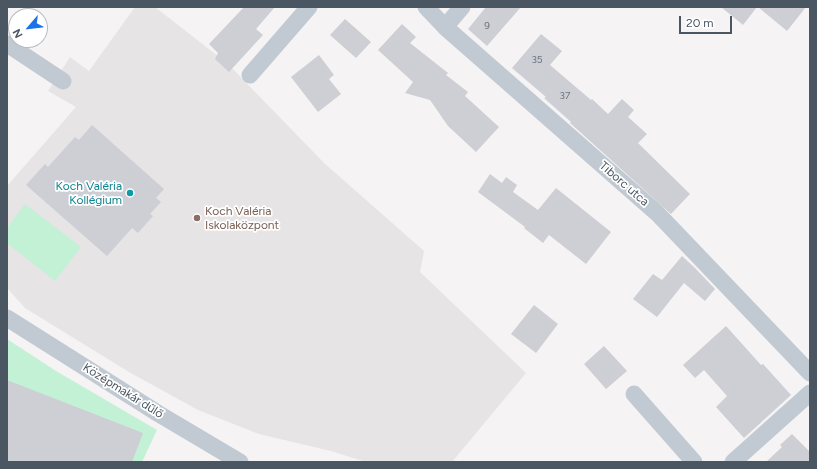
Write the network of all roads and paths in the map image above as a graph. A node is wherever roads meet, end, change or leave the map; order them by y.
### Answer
1 (309, 7) edge
2 (426, 7) edge
3 (462, 7) edge
4 (445, 27) junction
5 (7, 44) edge
6 (250, 75) dead end
7 (63, 81) dead end
8 (7, 318) edge
9 (810, 373) edge
10 (810, 393) edge
11 (634, 394) dead end
12 (240, 462) edge
13 (694, 462) edge
14 (733, 462) edge

1 - 6 street
2 - 4 street, Tiborc utca
3 - 4 street
4 - 9 street, Tiborc utca
5 - 7 street
8 - 12 street, Középmakár dűlő
10 - 14 street
11 - 13 street

